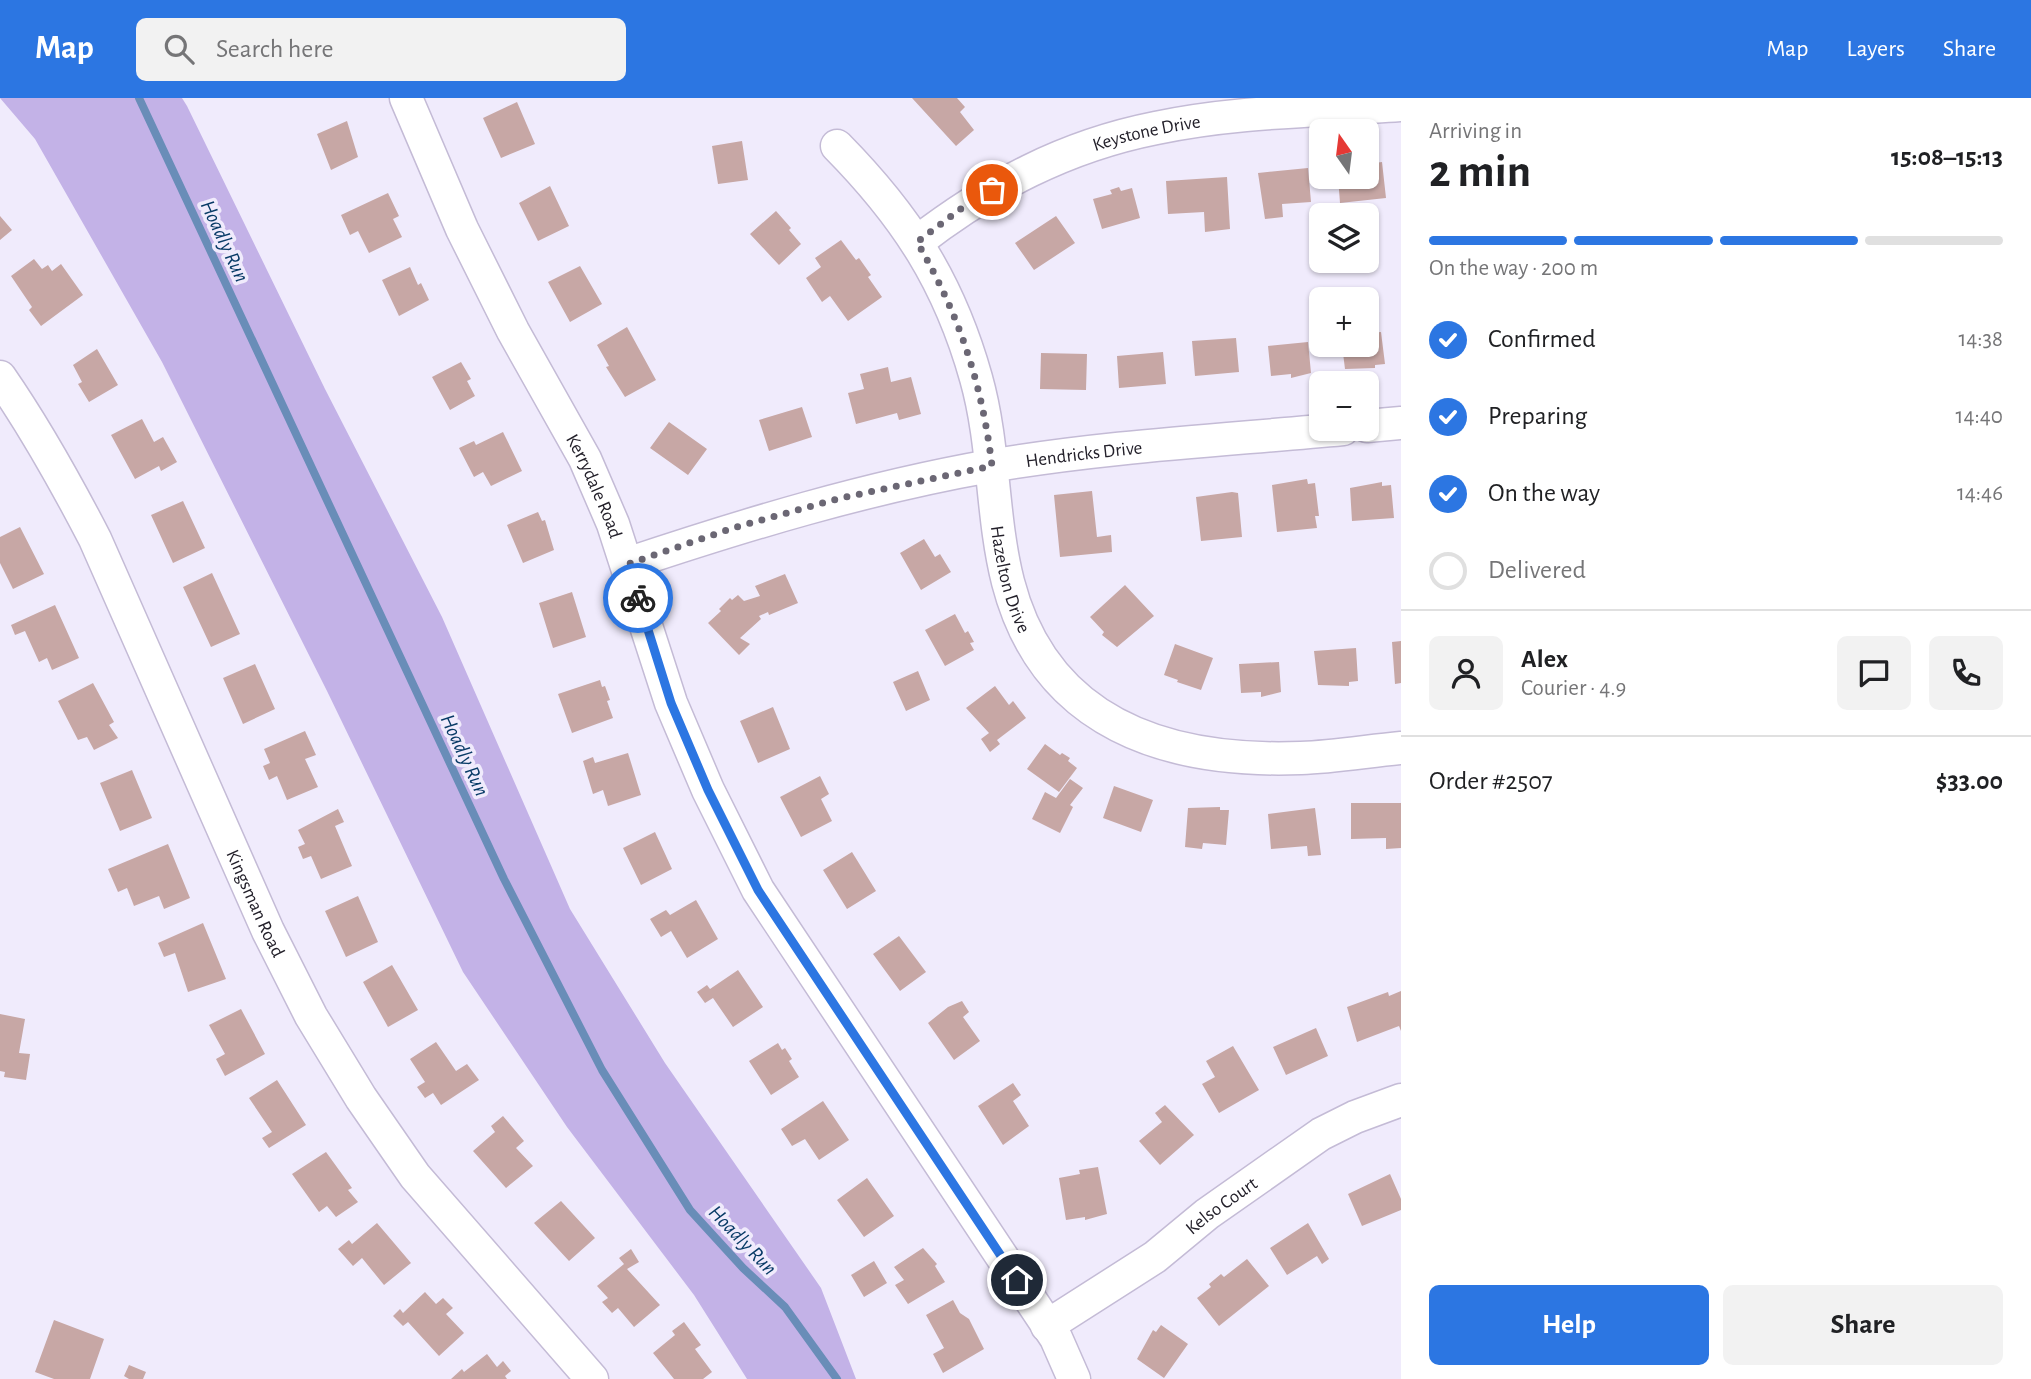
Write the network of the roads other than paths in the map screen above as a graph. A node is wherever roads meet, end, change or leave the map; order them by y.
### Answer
1 (406, 98) edge
2 (1401, 105) edge
3 (836, 146) dead end
4 (917, 242) junction
5 (0, 377) edge
6 (1401, 423) edge
7 (1379, 425) edge
8 (1309, 432) edge
9 (992, 466) junction
10 (628, 564) junction
11 (1401, 748) edge
12 (1401, 1100) edge
13 (1047, 1326) junction
14 (592, 1379) edge
15 (1074, 1379) edge

1 - 10 street, Kerrydale Road
2 - 4 street, Keystone Drive
3 - 4 street, Hazelton Drive
4 - 9 street, Hazelton Drive
5 - 14 street, Kingsman Road
6 - 7 street
8 - 9 street, Hendricks Drive
9 - 10 street, Hendricks Drive
9 - 11 street, Hazelton Drive
10 - 13 street, Kerrydale Road
12 - 13 street, Kelso Court
13 - 15 street, Kerrydale Road

